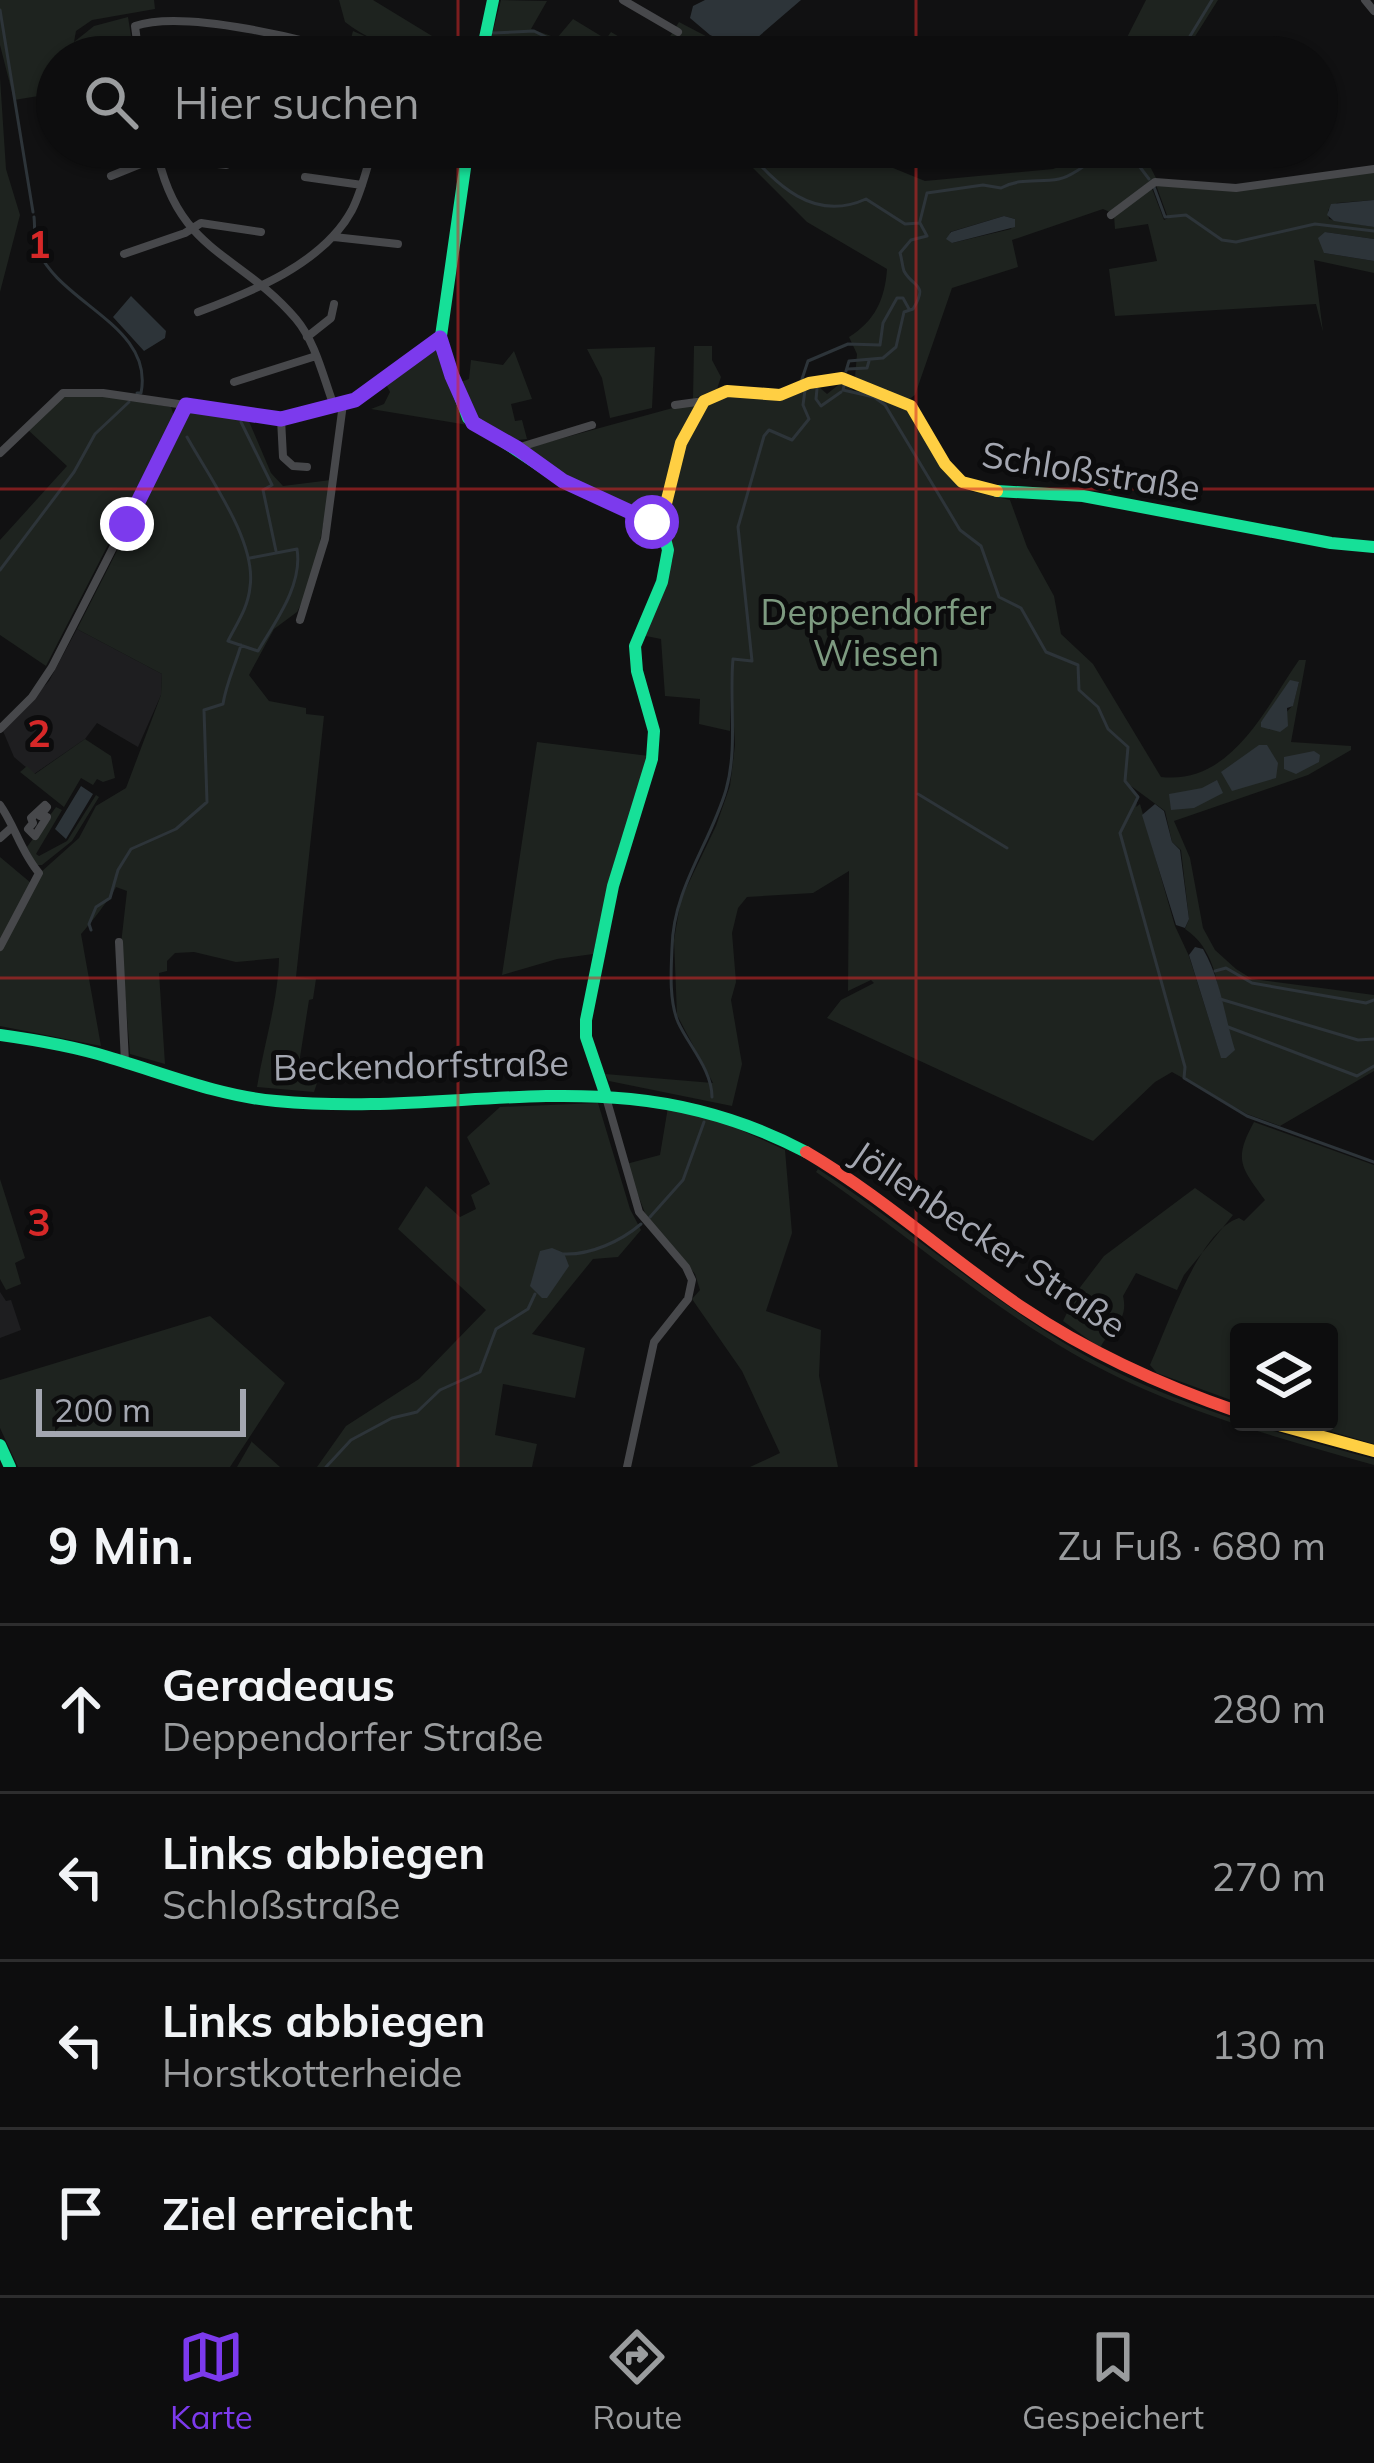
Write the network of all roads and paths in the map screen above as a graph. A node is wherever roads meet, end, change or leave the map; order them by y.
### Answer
1 (493, 0) edge
2 (623, 0) edge
3 (1365, 0) edge
4 (1374, 11) edge
5 (678, 32) dead end
6 (136, 36) edge
7 (267, 36) edge
8 (485, 36) edge
9 (126, 168) edge
10 (162, 168) edge
11 (367, 168) edge
12 (465, 168) edge
13 (1374, 169) edge
14 (111, 176) dead end
15 (305, 177) dead end
16 (362, 185) junction
17 (1111, 215) dead end
18 (192, 229) junction
19 (261, 232) dead end
20 (332, 237) junction
21 (398, 244) dead end
22 (124, 254) dead end
23 (259, 286) junction
24 (334, 304) dead end
25 (197, 312) dead end
26 (308, 337) junction
27 (440, 338) junction
28 (316, 356) junction
29 (233, 382) dead end
30 (704, 401) junction
31 (186, 405) junction
32 (338, 405) junction
33 (675, 405) dead end
34 (281, 419) junction
35 (592, 425) dead end
36 (517, 448) junction
37 (0, 453) edge
38 (307, 467) dead end
39 (660, 528) junction
40 (1374, 547) edge
41 (300, 620) dead end
42 (0, 729) edge
43 (0, 805) edge
44 (10, 829) junction
45 (0, 838) edge
46 (119, 942) dead end
47 (0, 947) edge
48 (0, 1034) edge
49 (124, 1062) junction
50 (605, 1093) junction
51 (774, 1136) joint
52 (1230, 1409) edge
53 (1301, 1431) edge
54 (0, 1445) edge
55 (1374, 1451) edge
56 (10, 1467) edge
57 (627, 1467) edge

1 - 8 street
2 - 5 street
3 - 4 street
6 - 7 street
9 - 14 street
10 - 18 street
11 - 16 street
12 - 27 street
13 - 17 street
15 - 16 street
16 - 20 street
18 - 19 street
18 - 22 street
18 - 23 street
20 - 21 street
20 - 23 street
23 - 25 street
23 - 26 street
24 - 26 street
26 - 28 street
27 - 32 street
27 - 36 street
28 - 29 street
28 - 32 street
30 - 33 street, Schloßstraße
30 - 39 street
30 - 40 street, Schloßstraße
31 - 34 street
31 - 37 street
31 - 42 street
32 - 34 street
32 - 41 street
34 - 38 street
35 - 36 street
36 - 39 street
39 - 50 street
43 - 44 street
44 - 45 street
44 - 47 street
46 - 49 street
48 - 49 street, Beckendorfstraße
49 - 50 street, Beckendorfstraße
50 - 51 street, Beckendorfstraße
50 - 57 street
51 - 52 street, Jöllenbecker Straße
53 - 55 street
54 - 56 street

